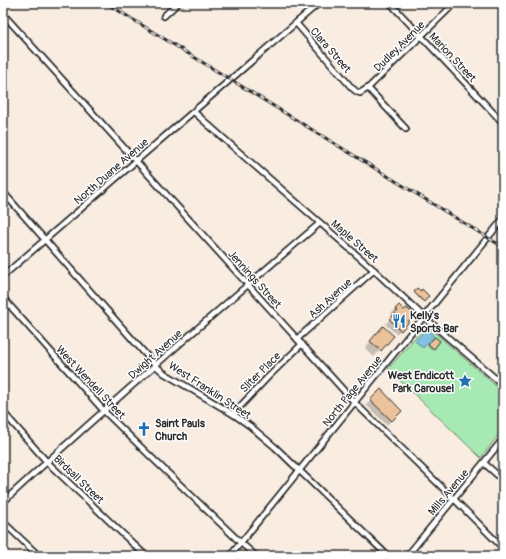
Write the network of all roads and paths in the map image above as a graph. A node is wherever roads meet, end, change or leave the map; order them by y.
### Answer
1 (178, 3) edge
2 (390, 3) edge
3 (455, 3) edge
4 (316, 4) edge
5 (3, 14) edge
6 (164, 16) dead end
7 (296, 24) junction
8 (421, 36) junction
9 (368, 88) junction
10 (194, 112) junction
11 (503, 123) edge
12 (406, 129) dead end
13 (136, 161) junction
14 (3, 192) edge
15 (503, 219) edge
16 (320, 222) junction
17 (45, 239) junction
18 (374, 270) junction
19 (3, 276) edge
20 (247, 285) junction
21 (3, 298) edge
22 (424, 317) junction
23 (297, 339) junction
24 (302, 344) junction
25 (155, 366) junction
26 (503, 385) edge
27 (355, 403) junction
28 (104, 411) junction
29 (3, 412) edge
30 (232, 414) junction
31 (503, 439) edge
32 (47, 462) junction
33 (484, 463) junction
34 (300, 471) junction
35 (503, 480) edge
36 (454, 499) junction
37 (3, 502) edge
38 (3, 522) edge
39 (241, 543) junction
40 (503, 548) edge
41 (39, 556) edge
42 (146, 556) edge
43 (230, 556) edge
44 (256, 556) edge
45 (388, 556) edge
46 (407, 556) edge

1 - 6 street
2 - 8 street, Marion Street
3 - 8 street, Dudley Avenue
4 - 7 street, North Duane Avenue
5 - 13 street, Jennings Street
7 - 9 street, Clara Street
7 - 10 street, North Duane Avenue
8 - 9 street, Dudley Avenue
8 - 11 street, Marion Street
9 - 12 street
10 - 13 street, North Duane Avenue
10 - 16 street, Maple Street
13 - 17 street, North Duane Avenue
13 - 20 street, Jennings Street
14 - 17 street, West Franklin Street
15 - 22 street, North Page Avenue
16 - 18 street, Maple Street
16 - 20 street, Dwight Avenue
17 - 19 street, North Duane Avenue
17 - 25 street, West Franklin Street
18 - 22 street, Maple Street
18 - 23 street, Ash Avenue
20 - 23 street, Jennings Street
20 - 25 street, Dwight Avenue
21 - 28 street, West Wendell Street
22 - 26 street, Maple Street
22 - 27 street, North Page Avenue
23 - 24 street, Jennings Street
24 - 27 street, Jennings Street
24 - 30 street, Sliter Place
25 - 28 street, Dwight Avenue
25 - 30 street, West Franklin Street
27 - 34 street, North Page Avenue
27 - 36 street, Jennings Street
28 - 32 street, Dwight Avenue
28 - 39 street, West Wendell Street
29 - 32 street, Birdsall Street
30 - 34 street, West Franklin Street
31 - 33 street, Mills Avenue
32 - 37 street, Dwight Avenue
32 - 42 street, Birdsall Street
33 - 35 street
33 - 36 street, Mills Avenue
34 - 39 street, North Page Avenue
34 - 45 street, West Franklin Street
36 - 40 street, Jennings Street
36 - 46 street, Mills Avenue
38 - 41 street
39 - 43 street, North Page Avenue
39 - 44 street, West Wendell Street

